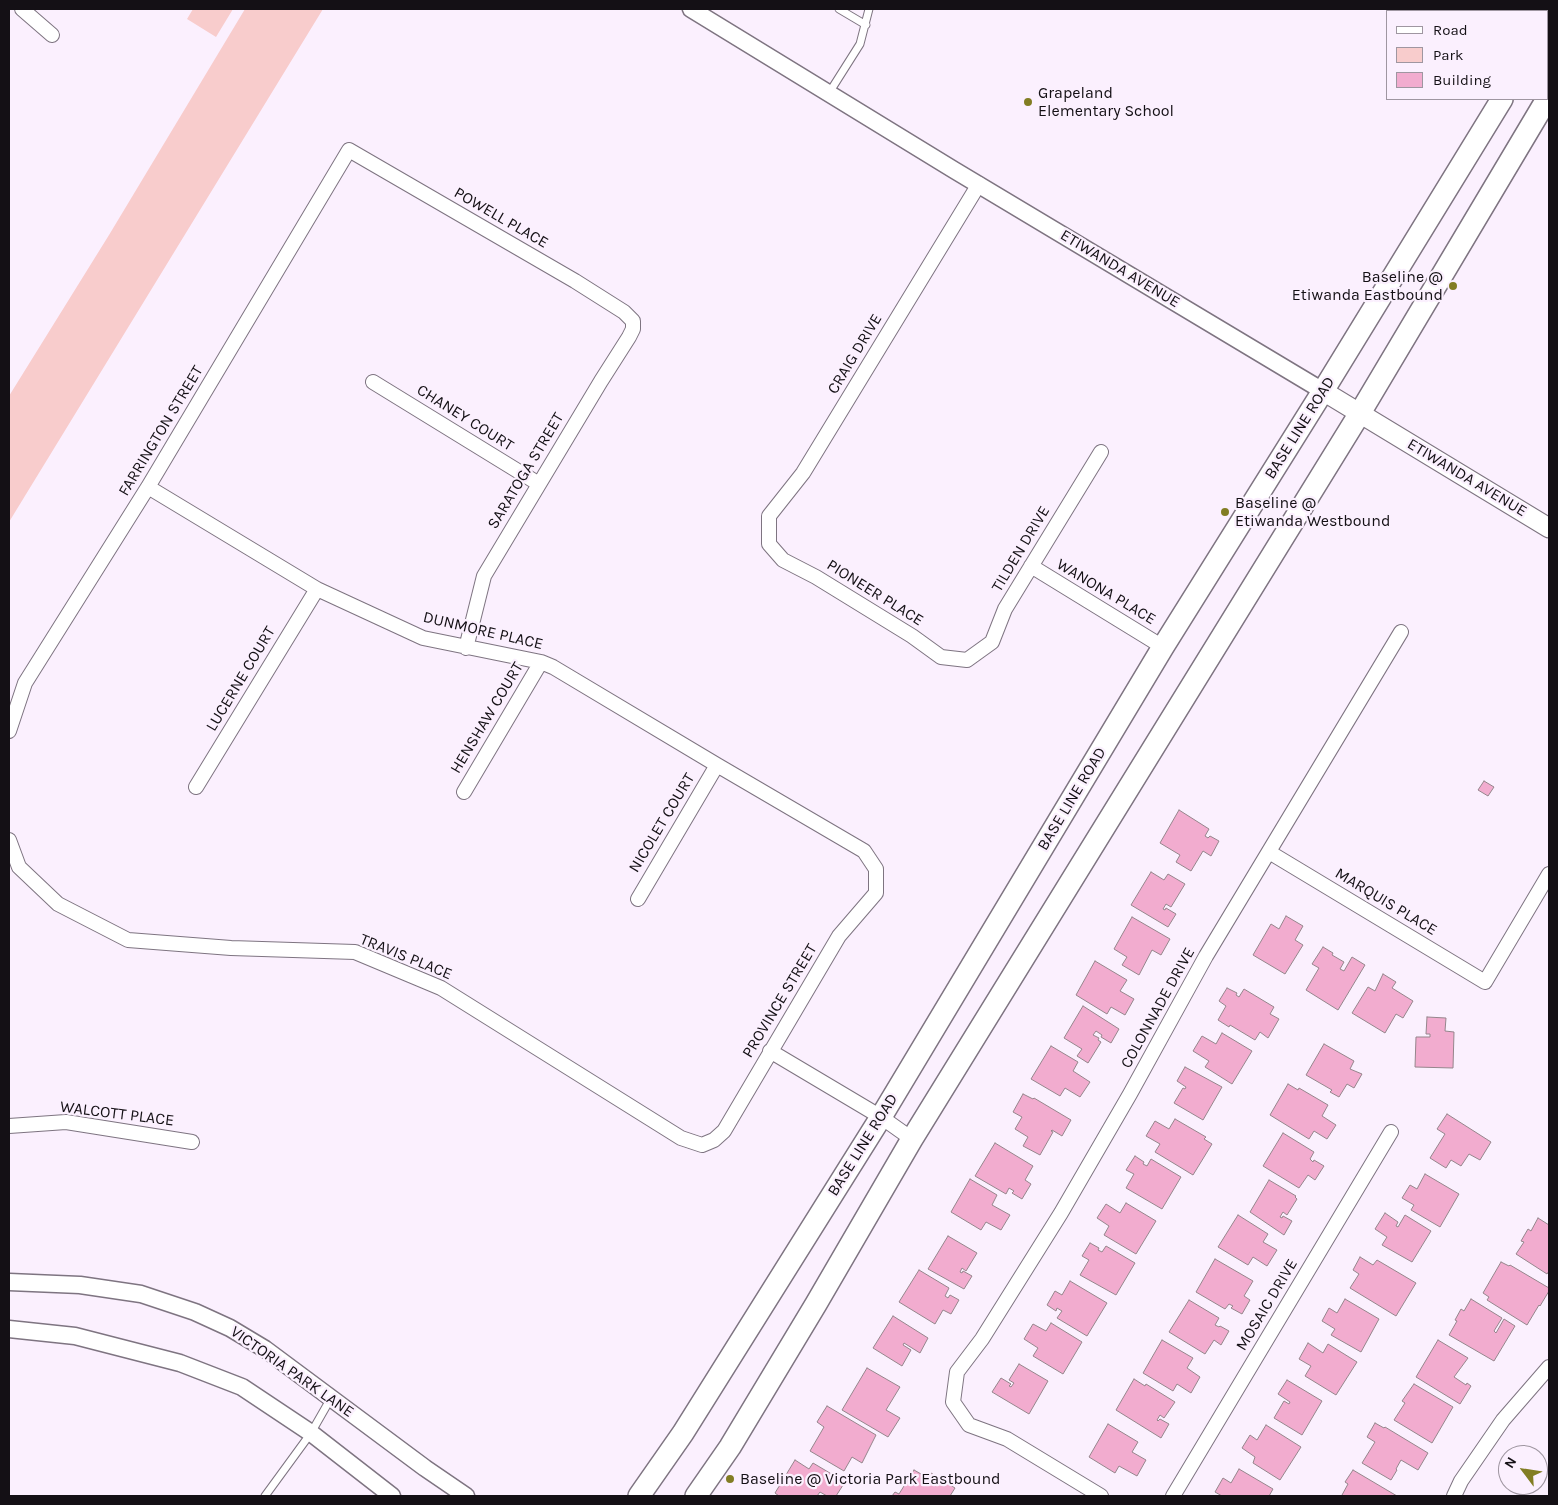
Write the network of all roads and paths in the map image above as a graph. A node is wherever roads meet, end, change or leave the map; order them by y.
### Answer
1 (22, 9) edge
2 (691, 9) edge
3 (839, 9) edge
4 (869, 9) edge
5 (866, 25) junction
6 (52, 35) dead end
7 (829, 93) junction
8 (1501, 100) edge
9 (1546, 100) edge
10 (349, 150) joint
11 (979, 184) junction
12 (633, 321) joint
13 (373, 382) dead end
14 (1323, 391) junction
15 (1360, 413) junction
16 (1101, 452) dead end
17 (539, 484) junction
18 (148, 487) junction
19 (1549, 528) edge
20 (769, 544) joint
21 (1031, 566) junction
22 (317, 589) junction
23 (1401, 632) dead end
24 (1163, 647) junction
25 (466, 648) junction
26 (967, 660) joint
27 (541, 662) junction
28 (9, 731) edge
29 (717, 765) junction
30 (196, 787) dead end
31 (464, 792) dead end
32 (9, 840) edge
33 (1269, 852) junction
34 (876, 869) joint
35 (14, 870) edge
36 (1549, 874) edge
37 (638, 899) dead end
38 (770, 1051) junction
39 (881, 1118) junction
40 (9, 1126) edge
41 (1391, 1132) dead end
42 (912, 1138) junction
43 (192, 1142) dead end
44 (702, 1145) joint
45 (9, 1282) edge
46 (9, 1330) edge
47 (1549, 1367) edge
48 (331, 1398) junction
49 (311, 1433) junction
50 (265, 1496) edge
51 (392, 1496) edge
52 (466, 1496) edge
53 (639, 1496) edge
54 (696, 1496) edge
55 (1101, 1496) edge
56 (1173, 1496) edge
57 (1454, 1496) edge

1 - 6 street
2 - 7 street, ETIWANDA AVENUE
3 - 5 lane
4 - 5 lane
5 - 7 lane
7 - 11 street, ETIWANDA AVENUE
8 - 14 main road, BASE LINE ROAD
9 - 15 main road
10 - 12 street, POWELL PLACE
10 - 18 street, FARRINGTON STREET
11 - 14 street, ETIWANDA AVENUE
11 - 20 street, CRAIG DRIVE
12 - 17 street, SARATOGA STREET
13 - 17 street, CHANEY COURT
14 - 15 main road, ETIWANDA AVENUE
14 - 24 main road, BASE LINE ROAD
15 - 19 main road, ETIWANDA AVENUE
15 - 42 main road
16 - 21 street, TILDEN DRIVE
17 - 25 street, SARATOGA STREET
18 - 22 street, DUNMORE PLACE
18 - 28 street, FARRINGTON STREET
20 - 26 street, PIONEER PLACE
21 - 24 street, WANONA PLACE
21 - 26 street, TILDEN DRIVE
22 - 25 street, DUNMORE PLACE
22 - 30 street, LUCERNE COURT
23 - 33 street, COLONNADE DRIVE
24 - 39 main road, BASE LINE ROAD
25 - 27 street, DUNMORE PLACE
27 - 29 street, DUNMORE PLACE
27 - 31 street, HENSHAW COURT
29 - 34 street, DUNMORE PLACE
29 - 37 street, NICOLET COURT
32 - 35 street
33 - 36 street, MARQUIS PLACE
33 - 55 street, COLONNADE DRIVE
34 - 38 street, PROVINCE STREET
35 - 44 street, TRAVIS PLACE
38 - 39 street
38 - 44 street, PROVINCE STREET
39 - 42 street
39 - 53 main road, BASE LINE ROAD
40 - 43 street, WALCOTT PLACE
41 - 56 street, MOSAIC DRIVE
42 - 54 main road
45 - 48 street, VICTORIA PARK LANE
46 - 49 street
47 - 57 street
48 - 49 lane
48 - 52 street, VICTORIA PARK LANE
49 - 50 lane
49 - 51 street

